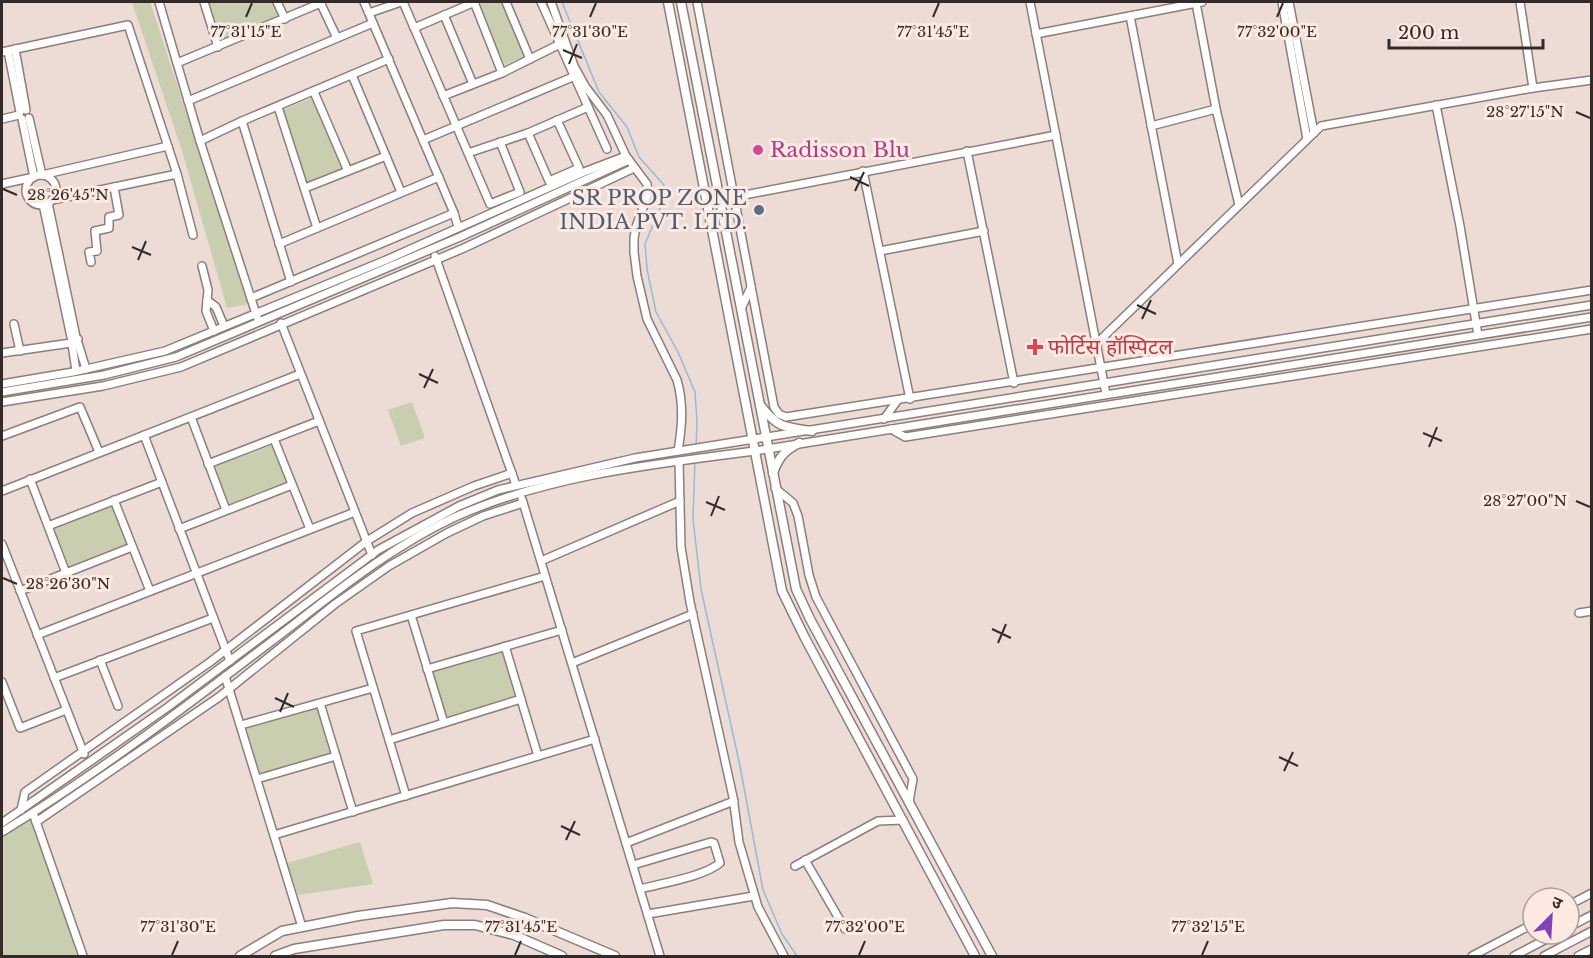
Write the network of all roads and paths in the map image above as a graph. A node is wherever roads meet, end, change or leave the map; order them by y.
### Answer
1 (159, 2) edge
2 (204, 2) edge
3 (277, 2) edge
4 (321, 2) edge
5 (364, 2) edge
6 (402, 2) edge
7 (474, 2) edge
8 (506, 2) edge
9 (541, 2) edge
10 (551, 2) edge
11 (668, 2) edge
12 (681, 2) edge
13 (697, 2) edge
14 (1030, 2) edge
15 (1199, 2) edge
16 (1282, 2) edge
17 (1289, 2) edge
18 (1520, 2) edge
19 (369, 13) junction
20 (444, 15) junction
21 (1130, 16) junction
22 (285, 19) junction
23 (373, 23) junction
24 (414, 28) junction
25 (1036, 34) junction
26 (337, 38) junction
27 (560, 44) junction
28 (218, 47) junction
29 (8, 51) edge
30 (388, 59) junction
31 (530, 59) junction
32 (177, 63) junction
33 (502, 73) junction
34 (352, 75) junction
35 (574, 76) junction
36 (1592, 80) edge
37 (473, 84) junction
38 (1533, 88) junction
39 (314, 92) junction
40 (443, 96) junction
41 (188, 101) junction
42 (1436, 105) junction
43 (278, 107) junction
44 (588, 107) junction
45 (1216, 110) junction
46 (23, 115) junction
47 (2, 119) edge
48 (557, 120) junction
49 (242, 121) junction
50 (456, 126) junction
51 (1151, 126) junction
52 (528, 133) junction
53 (1314, 133) junction
54 (1056, 135) junction
55 (1308, 138) junction
56 (423, 140) junction
57 (200, 141) junction
58 (501, 142) junction
59 (168, 146) junction
60 (607, 149) dead end
61 (967, 150) junction
62 (468, 153) junction
63 (386, 156) junction
64 (627, 158) junction
65 (634, 168) junction
66 (348, 171) junction
67 (863, 171) junction
68 (177, 174) junction
69 (42, 175) junction
70 (34, 177) junction
71 (439, 177) junction
72 (2, 184) edge
73 (114, 187) junction
74 (304, 188) junction
75 (401, 192) junction
76 (734, 196) junction
77 (48, 203) junction
78 (1239, 205) junction
79 (454, 213) junction
80 (458, 227) junction
81 (317, 228) junction
82 (984, 231) junction
83 (193, 235) dead end
84 (279, 244) junction
85 (432, 249) junction
86 (880, 251) junction
87 (436, 260) junction
88 (91, 262) dead end
89 (1178, 264) junction
90 (202, 266) dead end
91 (291, 282) junction
92 (751, 286) junction
93 (1592, 290) edge
94 (251, 298) junction
95 (207, 300) junction
96 (1592, 305) edge
97 (1472, 309) junction
98 (740, 312) junction
99 (256, 313) junction
100 (278, 315) junction
101 (1592, 317) edge
102 (259, 323) junction
103 (14, 324) dead end
104 (1476, 324) junction
105 (282, 325) junction
106 (224, 326) junction
107 (1592, 329) edge
108 (214, 331) junction
109 (1478, 335) junction
110 (74, 341) junction
111 (1096, 344) junction
112 (20, 351) junction
113 (2, 353) edge
114 (86, 369) junction
115 (1101, 369) junction
116 (76, 371) junction
117 (300, 374) junction
118 (1014, 382) junction
119 (2, 384) edge
120 (1104, 384) junction
121 (2, 392) edge
122 (1106, 394) junction
123 (910, 399) junction
124 (897, 401) junction
125 (2, 402) edge
126 (758, 402) junction
127 (191, 417) junction
128 (884, 419) junction
129 (319, 422) junction
130 (891, 429) junction
131 (812, 431) junction
132 (144, 435) junction
133 (2, 436) edge
134 (765, 438) junction
135 (274, 439) junction
136 (753, 440) junction
137 (799, 444) junction
138 (767, 449) junction
139 (681, 451) junction
140 (755, 451) junction
141 (99, 452) junction
142 (682, 460) junction
143 (208, 464) junction
144 (512, 472) junction
145 (772, 475) junction
146 (30, 479) junction
147 (162, 482) junction
148 (292, 484) junction
149 (516, 485) junction
150 (775, 488) junction
151 (2, 491) edge
152 (520, 494) junction
153 (114, 500) junction
154 (680, 501) junction
155 (523, 503) junction
156 (226, 510) junction
157 (355, 512) junction
158 (48, 526) junction
159 (179, 529) junction
160 (310, 529) junction
161 (366, 541) junction
162 (2, 544) edge
163 (132, 547) junction
164 (372, 555) junction
165 (4, 561) edge
166 (541, 561) junction
167 (66, 573) junction
168 (196, 573) junction
169 (545, 576) junction
170 (20, 591) junction
171 (150, 591) junction
172 (1592, 611) edge
173 (1579, 613) dead end
174 (693, 614) junction
175 (411, 615) junction
176 (213, 618) junction
177 (562, 630) junction
178 (37, 635) junction
179 (505, 646) junction
180 (226, 650) junction
181 (100, 660) junction
182 (230, 661) junction
183 (572, 663) junction
184 (427, 669) junction
185 (225, 676) junction
186 (54, 678) junction
187 (2, 682) edge
188 (230, 688) junction
189 (373, 688) junction
190 (521, 699) junction
191 (320, 703) junction
192 (118, 706) dead end
193 (66, 710) junction
194 (444, 723) junction
195 (241, 725) junction
196 (595, 739) junction
197 (389, 740) junction
198 (83, 753) junction
199 (336, 756) junction
200 (538, 756) junction
201 (89, 760) junction
202 (257, 779) junction
203 (406, 796) junction
204 (734, 801) junction
205 (909, 802) junction
206 (21, 810) junction
207 (353, 812) junction
208 (33, 813) junction
209 (903, 820) junction
210 (36, 822) junction
211 (2, 823) edge
212 (2, 832) edge
213 (274, 835) junction
214 (626, 843) junction
215 (805, 860) junction
216 (633, 865) junction
217 (795, 866) dead end
218 (640, 889) junction
219 (754, 896) junction
220 (648, 914) junction
221 (302, 927) junction
222 (845, 929) dead end
223 (1521, 930) edge
224 (1592, 931) edge
225 (1534, 946) edge
226 (1592, 949) edge
227 (83, 957) edge
228 (240, 957) edge
229 (275, 957) edge
230 (562, 957) edge
231 (615, 957) edge
232 (660, 957) edge
233 (784, 957) edge
234 (975, 957) edge
235 (992, 957) edge
236 (1472, 957) edge
237 (1514, 957) edge
238 (1544, 957) edge
239 (1578, 957) edge

1 - 32 street
2 - 28 street
3 - 22 street
4 - 22 street
4 - 26 street
5 - 19 street
6 - 19 street
6 - 24 street
7 - 20 street
7 - 33 street
8 - 31 street
9 - 27 street
10 - 64 street
11 - 136 main road
12 - 98 main road
13 - 76 street
14 - 25 street
15 - 21 street
15 - 45 street
16 - 55 street
17 - 53 street
18 - 38 street
19 - 23 street
20 - 24 street
20 - 37 street
21 - 25 street
21 - 51 street
22 - 28 street
23 - 26 street
23 - 30 street
24 - 40 street
25 - 54 street
26 - 41 street
27 - 31 street
27 - 35 street
28 - 32 street
29 - 46 street
29 - 59 street
30 - 34 street
30 - 56 street
31 - 33 street
32 - 41 street
33 - 37 street
34 - 39 street
34 - 63 street
35 - 44 street
35 - 50 street
36 - 38 street
37 - 40 street
38 - 42 street
39 - 43 street
39 - 66 street
40 - 50 street
41 - 57 street
42 - 53 street
42 - 97 street
43 - 49 street
43 - 74 street
44 - 48 street
44 - 60 street
45 - 51 street
45 - 78 street
46 - 47 street
46 - 69 street
46 - 70 street
48 - 52 street
48 - 52 street
49 - 57 street
49 - 84 street
50 - 56 street
50 - 62 street
51 - 89 street
52 - 58 street
53 - 55 street
54 - 61 street
54 - 111 street
55 - 78 street
56 - 71 street
57 - 94 street
58 - 62 street
58 - 62 street
59 - 68 street
59 - 69 street
61 - 67 street
61 - 82 street
63 - 66 street
63 - 75 street
64 - 65 street
64 - 80 street
64 - 85 street
65 - 87 street
65 - 139 street
66 - 74 street
67 - 76 street
67 - 86 street
68 - 73 street
68 - 83 street
69 - 70 street
69 - 77 street
70 - 72 street
70 - 77 street
71 - 75 street
71 - 79 street
73 - 77 street
73 - 88 street
74 - 81 street
75 - 81 street
76 - 92 street
77 - 110 street
78 - 89 street
79 - 80 street
79 - 91 street
80 - 99 street
81 - 84 street
82 - 86 street
82 - 118 street
84 - 91 street
85 - 87 street
85 - 100 street
86 - 123 street
87 - 105 street
87 - 144 street
89 - 111 street
90 - 95 street
91 - 94 street
92 - 98 street
92 - 124 street
93 - 97 street
94 - 99 street
95 - 106 street
95 - 108 street
96 - 104 street
97 - 104 street
97 - 115 street
98 - 126 main road
99 - 102 street
99 - 106 street
100 - 102 street
100 - 105 street
101 - 109 street
102 - 121 street
103 - 112 street
104 - 109 street
104 - 120 street
105 - 117 street
105 - 125 street
106 - 108 street
107 - 130 street
108 - 114 street
109 - 122 street
110 - 112 street
110 - 114 street
110 - 116 street
111 - 115 street
112 - 113 street
114 - 116 street
115 - 118 street
115 - 120 street
116 - 119 street
117 - 127 street
117 - 129 street
118 - 123 street
120 - 122 street
120 - 128 street
122 - 130 street
123 - 124 street
124 - 128 street
126 - 131 main road
126 - 134 main road
127 - 132 street
127 - 143 street
128 - 131 street
129 - 135 street
129 - 157 street
130 - 137 street
131 - 134 street
132 - 141 street
132 - 147 street
133 - 141 street
134 - 136 street
134 - 138 main road
135 - 143 street
135 - 148 street
136 - 139 street
136 - 140 main road
137 - 138 street
137 - 145 main road
138 - 140 street
138 - 145 main road
139 - 149 street
140 - 142 street
140 - 209 main road
141 - 146 street
142 - 152 street
142 - 154 street
143 - 156 street
144 - 149 street
144 - 161 street
145 - 150 main road
146 - 151 street
146 - 158 street
147 - 153 street
147 - 159 street
148 - 156 street
148 - 160 street
149 - 164 street
150 - 205 main road
150 - 205 street
152 - 155 street
152 - 185 street
153 - 158 street
153 - 163 street
154 - 166 street
154 - 174 street
155 - 166 street
155 - 188 street
156 - 159 street
157 - 160 street
157 - 161 street
158 - 167 street
159 - 168 street
160 - 168 street
161 - 164 street
161 - 180 street
162 - 165 street
163 - 167 street
163 - 171 street
164 - 182 street
165 - 170 street
166 - 169 street
167 - 170 street
168 - 171 street
168 - 176 street
169 - 175 street
169 - 177 street
170 - 178 street
171 - 178 street
172 - 173 street
174 - 183 street
174 - 204 street
175 - 184 street
175 - 189 street
176 - 180 street
176 - 181 street
177 - 179 street
177 - 183 street
178 - 186 street
179 - 184 street
179 - 190 street
180 - 182 street
180 - 198 street
181 - 186 street
181 - 192 street
182 - 201 street
183 - 196 street
184 - 194 street
185 - 188 street
185 - 208 street
186 - 193 street
187 - 193 street
188 - 195 street
188 - 210 street
189 - 191 street
189 - 197 street
190 - 194 street
190 - 200 street
191 - 195 street
191 - 199 street
193 - 198 street
194 - 197 street
195 - 202 street
196 - 200 street
196 - 214 street
197 - 203 street
198 - 201 street
198 - 206 street
199 - 202 street
199 - 207 street
200 - 203 street
201 - 206 street
202 - 213 street
203 - 207 street
204 - 214 street
204 - 219 street
205 - 235 main road
206 - 211 street
207 - 213 street
208 - 210 street
208 - 212 street
209 - 215 street
209 - 234 main road
210 - 227 street
213 - 221 street
214 - 216 street
215 - 217 street
215 - 222 street
216 - 218 street
216 - 218 street
218 - 220 street
219 - 220 street
219 - 233 street
220 - 232 street
221 - 228 main road
221 - 231 main road
223 - 236 street
224 - 238 street
225 - 237 street
226 - 239 street
229 - 230 main road

